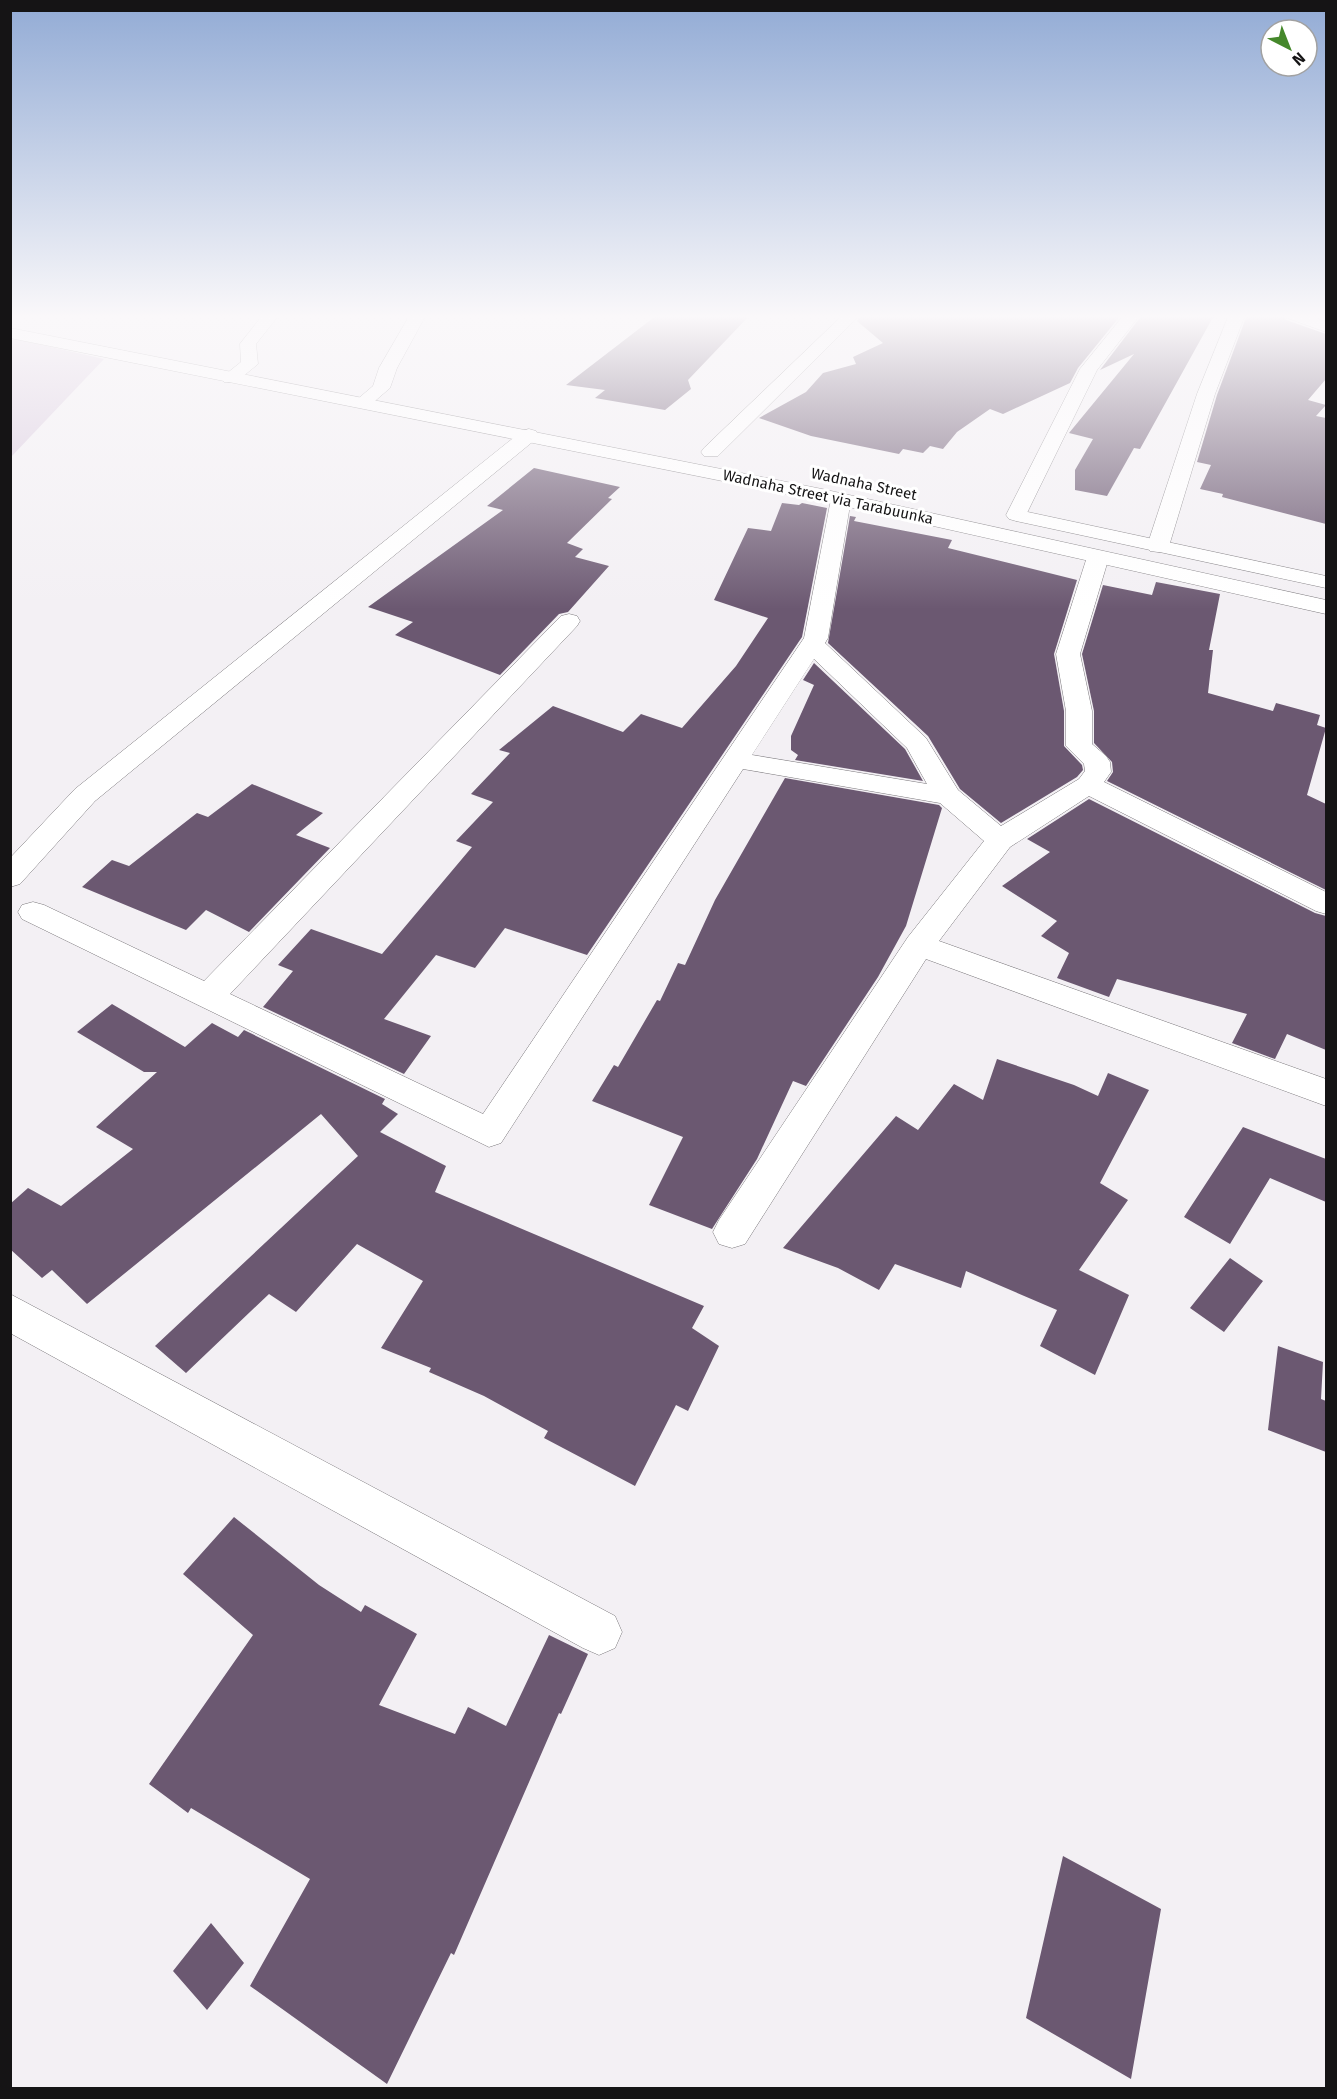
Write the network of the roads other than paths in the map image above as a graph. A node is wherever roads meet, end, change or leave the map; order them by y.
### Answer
1 (444, 413) edge
2 (751, 413) edge
3 (1067, 413) edge
4 (1200, 413) edge
5 (533, 424) junction
6 (688, 448) dead end
7 (711, 452) junction
8 (735, 457) dead end
9 (841, 500) junction
10 (992, 510) dead end
11 (1016, 515) junction
12 (1158, 546) junction
13 (1098, 557) junction
14 (1326, 582) edge
15 (1326, 607) edge
16 (569, 621) dead end
17 (812, 644) junction
18 (736, 760) junction
19 (1088, 785) junction
20 (948, 796) junction
21 (1000, 840) junction
22 (10, 877) edge
23 (1326, 904) edge
24 (33, 912) dead end
25 (919, 945) junction
26 (208, 997) junction
27 (1326, 1093) edge
28 (732, 1232) dead end
29 (10, 1312) edge
30 (599, 1632) dead end

1 - 5 street, Wadnaha Street via Tarabuunka
2 - 7 street
3 - 11 street
4 - 12 street
5 - 9 street, Wadnaha Street via Tarabuunka
5 - 22 street
6 - 7 street
7 - 8 street
9 - 13 street, Wadnaha Street via Tarabuunka
9 - 17 street
10 - 11 street
11 - 12 street
12 - 14 street
13 - 15 street, Wadnaha Street via Tarabuunka
13 - 19 street
16 - 26 street
17 - 18 street
17 - 20 street
18 - 20 street
18 - 26 street
19 - 21 street
19 - 23 street
20 - 21 street
21 - 25 street
24 - 26 street
25 - 27 street
25 - 28 street
29 - 30 street

